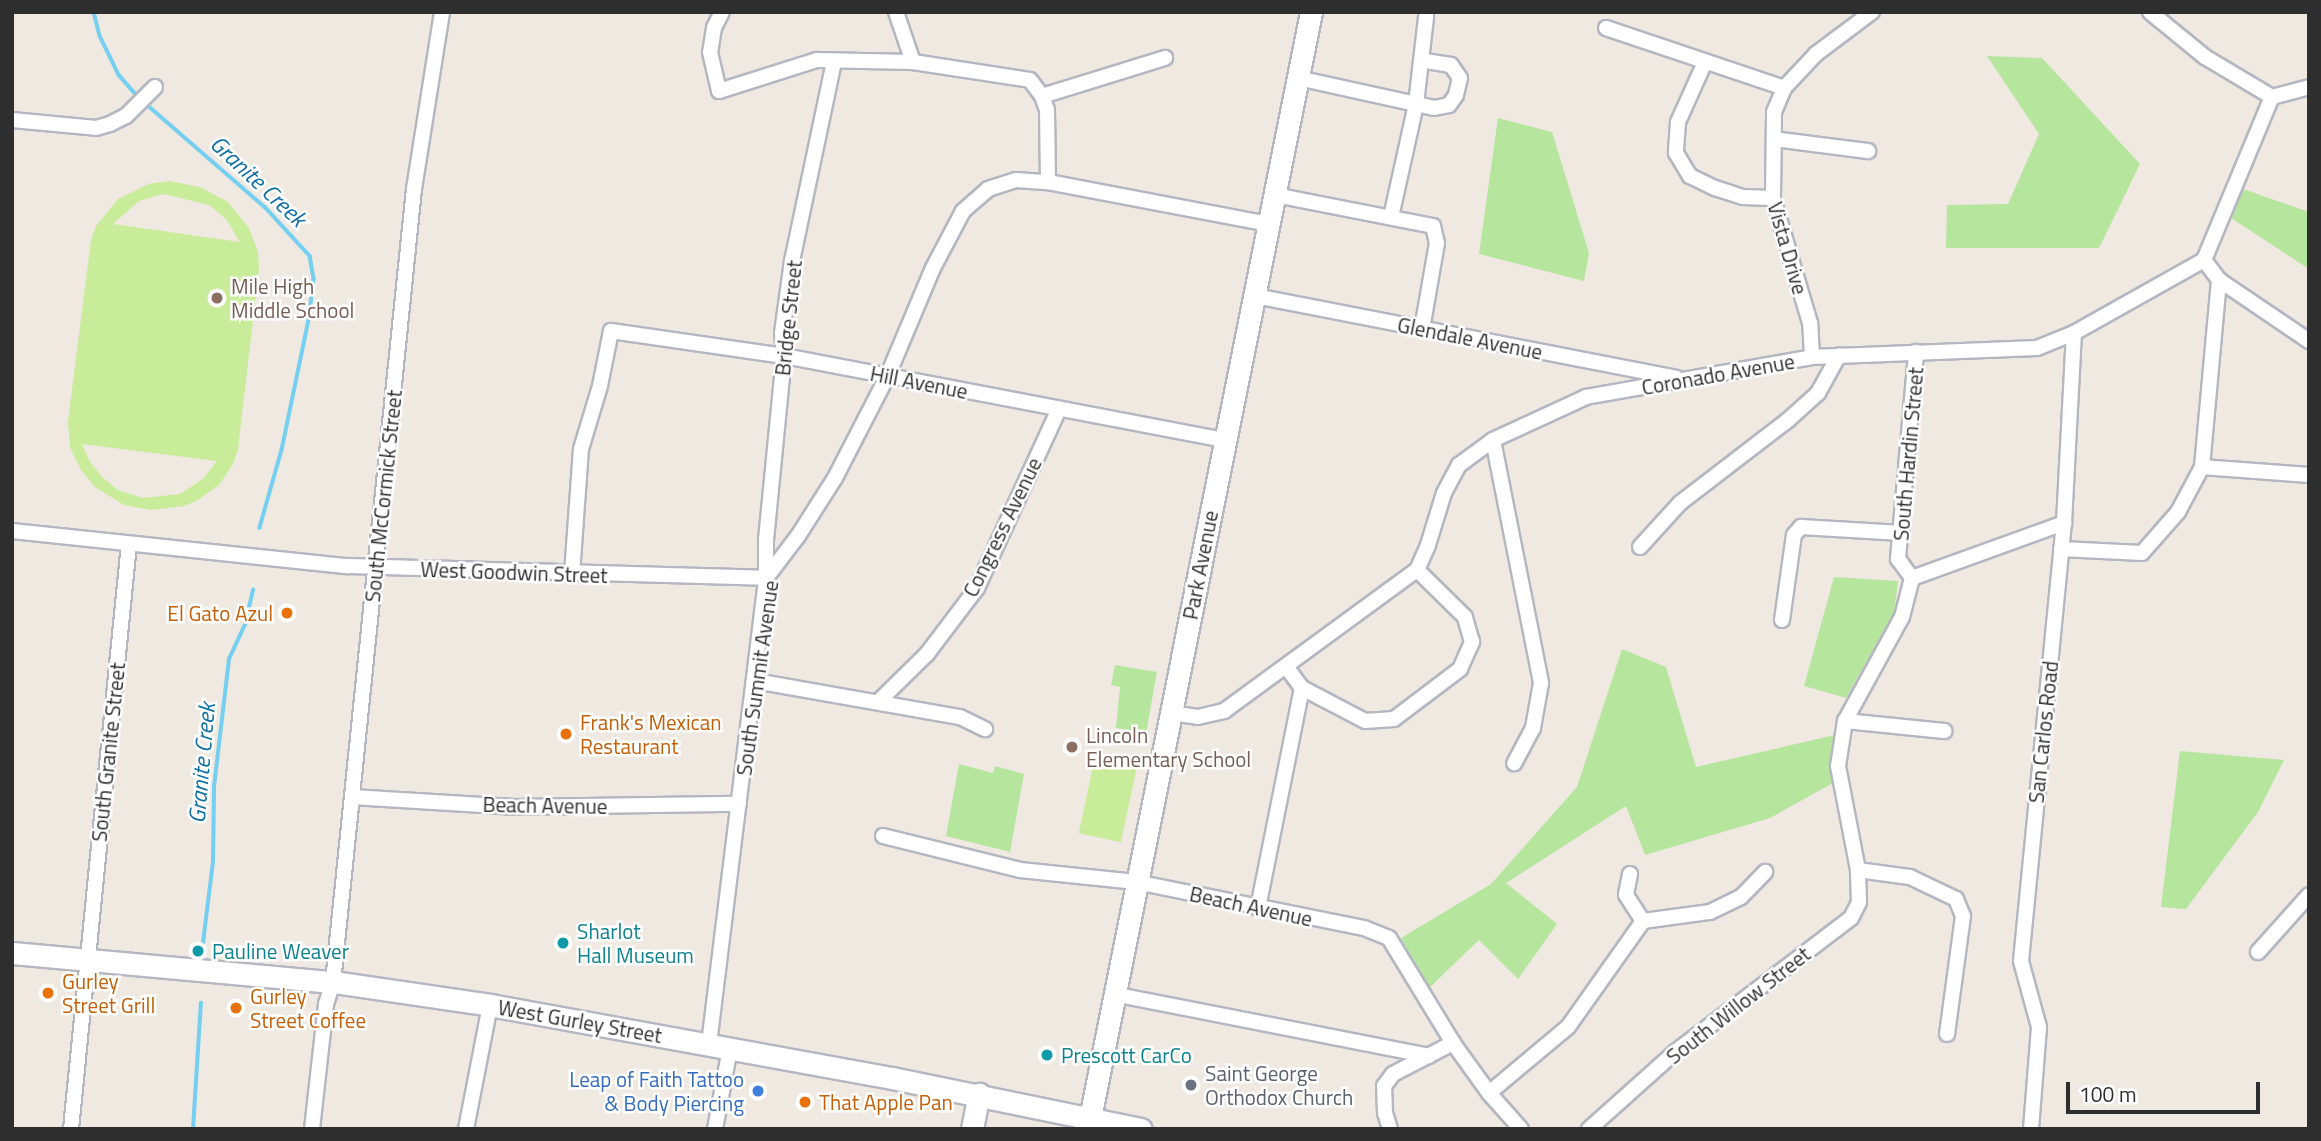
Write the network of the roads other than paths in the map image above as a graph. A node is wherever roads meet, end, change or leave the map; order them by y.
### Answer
1 (442, 12) edge
2 (722, 12) edge
3 (896, 12) edge
4 (1311, 12) edge
5 (1871, 12) edge
6 (2150, 12) edge
7 (1426, 18) dead end
8 (1606, 28) dead end
9 (1165, 58) dead end
10 (1420, 60) junction
11 (834, 62) junction
12 (913, 62) junction
13 (1705, 62) junction
14 (1298, 78) junction
15 (155, 87) dead end
16 (2309, 87) edge
17 (1784, 88) junction
18 (1042, 96) junction
19 (2272, 97) junction
20 (1416, 104) junction
21 (12, 120) edge
22 (1774, 139) junction
23 (1868, 150) dead end
24 (1048, 182) junction
25 (1275, 195) junction
26 (1773, 198) junction
27 (1391, 218) junction
28 (1268, 224) junction
29 (2204, 260) junction
30 (2219, 280) junction
31 (1255, 296) junction
32 (1422, 329) junction
33 (2074, 333) junction
34 (2309, 341) edge
35 (1916, 352) junction
36 (1839, 355) junction
37 (784, 356) junction
38 (1812, 357) junction
39 (888, 375) junction
40 (1685, 379) junction
41 (1059, 409) junction
42 (1226, 440) junction
43 (1493, 440) junction
44 (2202, 467) junction
45 (2309, 475) edge
46 (2064, 523) junction
47 (12, 531) edge
48 (1902, 533) junction
49 (129, 544) junction
50 (1640, 547) dead end
51 (2061, 549) junction
52 (375, 567) junction
53 (1417, 570) junction
54 (572, 574) junction
55 (766, 578) junction
56 (1912, 578) junction
57 (1782, 620) dead end
58 (1287, 668) junction
59 (755, 681) junction
60 (1303, 688) junction
61 (879, 701) junction
62 (1170, 713) junction
63 (1846, 722) junction
64 (985, 729) dead end
65 (1944, 731) dead end
66 (1514, 763) dead end
67 (352, 797) junction
68 (739, 804) junction
69 (883, 836) dead end
70 (1858, 870) junction
71 (1765, 872) dead end
72 (1630, 874) dead end
73 (1136, 882) junction
74 (2309, 895) edge
75 (1258, 908) junction
76 (1643, 920) junction
77 (2258, 952) dead end
78 (12, 953) edge
79 (88, 960) junction
80 (333, 982) junction
81 (1113, 994) junction
82 (490, 1005) junction
83 (1947, 1034) dead end
84 (1453, 1043) junction
85 (709, 1044) junction
86 (730, 1048) junction
87 (1429, 1056) junction
88 (1489, 1093) junction
89 (979, 1094) junction
90 (1090, 1118) junction
91 (71, 1129) edge
92 (312, 1129) edge
93 (466, 1129) edge
94 (715, 1129) edge
95 (972, 1129) edge
96 (1141, 1129) edge
97 (1390, 1129) edge
98 (1521, 1129) edge
99 (1590, 1129) edge
100 (2031, 1129) edge

1 - 52 street, South McCormick Street
2 - 11 street
3 - 12 street
4 - 14 main road, Park Avenue
5 - 17 street, Vista Drive
6 - 19 street
7 - 10 street
8 - 13 street
9 - 18 street
10 - 20 street
10 - 20 street
11 - 12 street
11 - 37 street, Bridge Street
12 - 18 street
13 - 17 street
13 - 26 street
14 - 20 street
14 - 25 main road, Park Avenue
15 - 21 street
16 - 19 street
17 - 22 street, Vista Drive
18 - 24 street
19 - 29 street
20 - 27 street
22 - 23 street
22 - 26 street, Vista Drive
24 - 28 street
24 - 39 street, South Summit Avenue
25 - 27 street
25 - 28 main road, Park Avenue
26 - 38 street, Vista Drive
27 - 32 street
28 - 31 main road, Park Avenue
29 - 30 street
29 - 33 street, Coronado Avenue
30 - 34 street
30 - 44 street
31 - 32 street, Glendale Avenue
31 - 42 main road, Park Avenue
32 - 40 street, Glendale Avenue
33 - 35 street, Coronado Avenue
33 - 46 street, San Carlos Road
35 - 36 street, Coronado Avenue
35 - 48 street, South Hardin Street
36 - 38 street, Coronado Avenue
36 - 50 street
37 - 39 street, Hill Avenue
37 - 54 street, Hill Avenue
37 - 55 street, Bridge Street
38 - 40 street, Coronado Avenue
39 - 41 street, Hill Avenue
39 - 55 street, South Summit Avenue
40 - 43 street, Coronado Avenue
41 - 42 street, Hill Avenue
41 - 61 street, Congress Avenue
42 - 62 main road, Park Avenue
43 - 53 street, Coronado Avenue
43 - 66 street
44 - 45 street
44 - 51 street
46 - 51 street, San Carlos Road
46 - 56 street
47 - 49 street, West Goodwin Street
48 - 56 street, South Hardin Street
48 - 57 street
49 - 52 street, West Goodwin Street
49 - 79 street, South Granite Street
51 - 100 street, San Carlos Road
52 - 54 street, West Goodwin Street
52 - 67 street, South McCormick Street
53 - 58 street
53 - 60 street
54 - 55 street, West Goodwin Street
55 - 59 street, South Summit Avenue
56 - 63 street
58 - 60 street
58 - 62 street
59 - 61 street
59 - 68 street, South Summit Avenue
60 - 75 street
61 - 64 street
62 - 73 main road, Park Avenue
63 - 65 street
63 - 70 street
67 - 68 street, Beach Avenue
67 - 80 street, South McCormick Street
68 - 85 street, South Summit Avenue
69 - 73 street, Beach Avenue
70 - 83 street
70 - 99 street, South Willow Street
71 - 76 street
72 - 76 street
73 - 75 street, Beach Avenue
73 - 81 main road, Park Avenue
74 - 77 street
75 - 84 street, Beach Avenue
76 - 88 street
78 - 79 main road, West Gurley Street
79 - 80 main road, West Gurley Street
79 - 91 street, South Granite Street
80 - 82 main road, West Gurley Street
80 - 92 street, South McCormick Street
81 - 87 street
81 - 90 main road, Park Avenue
82 - 85 main road, West Gurley Street
82 - 93 street
84 - 87 street
84 - 88 street, Beach Avenue
85 - 86 main road, West Gurley Street
86 - 89 main road, West Gurley Street
86 - 94 street
87 - 97 street
88 - 98 street, Beach Avenue
89 - 90 main road, West Gurley Street
89 - 95 main road
90 - 96 main road, West Gurley Street

